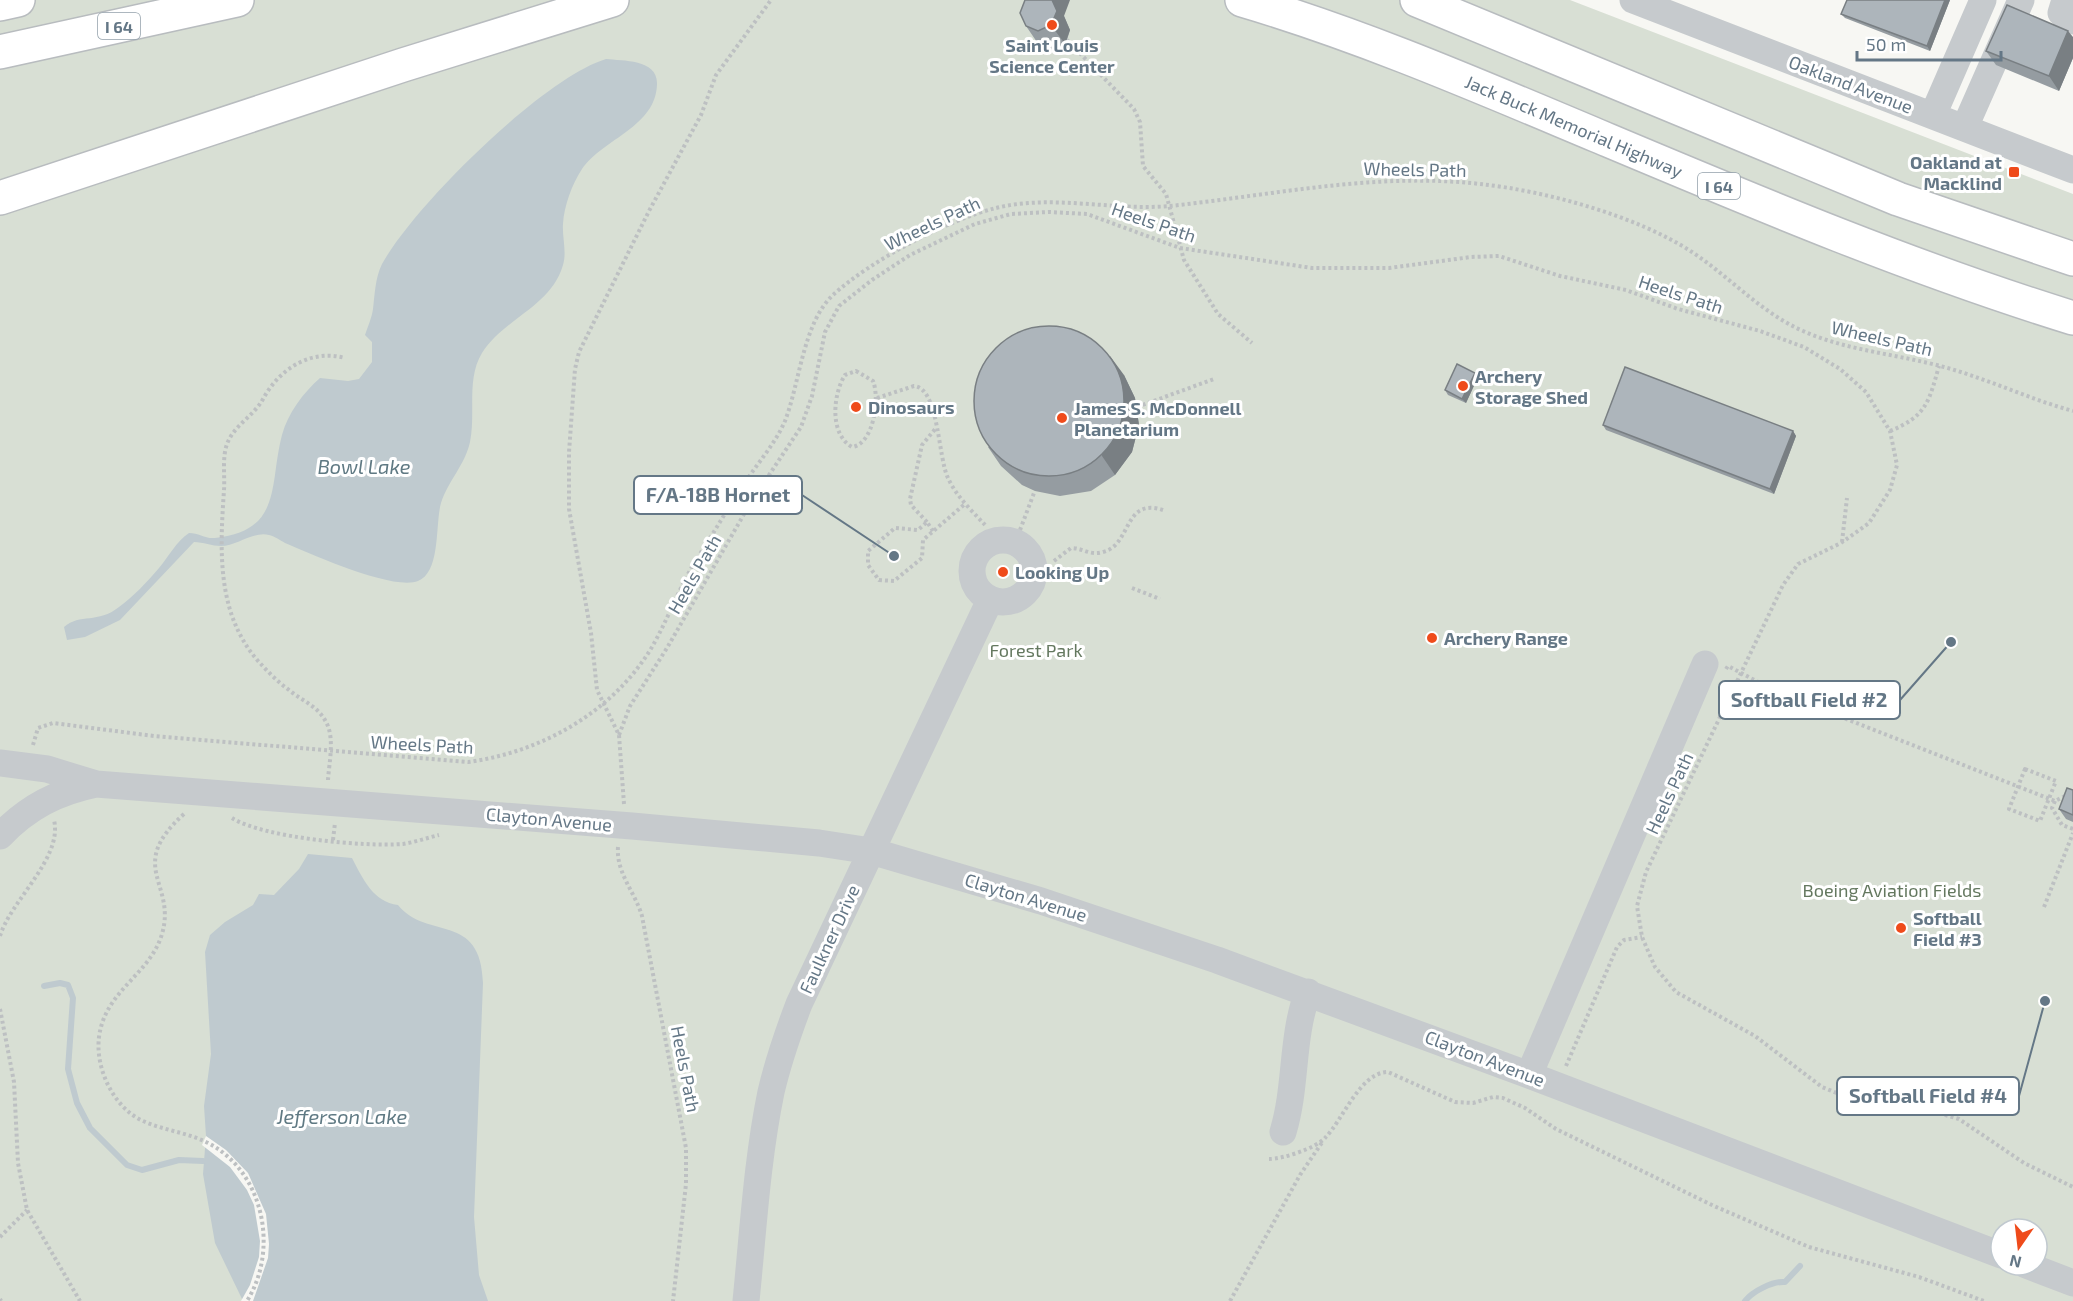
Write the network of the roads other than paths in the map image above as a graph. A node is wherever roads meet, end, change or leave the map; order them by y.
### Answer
1 (18, 0) edge
2 (237, 0) edge
3 (612, 0) edge
4 (1242, 0) edge
5 (1418, 0) edge
6 (1983, 0) edge
7 (2020, 0) edge
8 (2065, 0) edge
9 (1636, 1) edge
10 (0, 4) edge
11 (2073, 21) edge
12 (0, 52) edge
13 (1933, 115) junction
14 (1965, 128) junction
15 (2072, 166) edge
16 (8, 192) edge
17 (2073, 259) edge
18 (2073, 318) edge
19 (990, 600) dead end
20 (1705, 664) dead end
21 (0, 763) edge
22 (96, 784) junction
23 (0, 836) edge
24 (871, 851) junction
25 (1308, 992) junction
26 (1529, 1075) junction
27 (1282, 1132) dead end
28 (1989, 1250) edge
29 (2049, 1274) edge
30 (2073, 1283) edge
31 (746, 1301) edge

1 - 10 highway
2 - 12 highway, I 64
3 - 16 highway
4 - 18 highway, Jack Buck Memorial Highway / I 64
5 - 17 highway
6 - 13 street
7 - 14 street
8 - 11 street
9 - 13 street, Oakland Avenue
13 - 14 street, Oakland Avenue
14 - 15 street, Oakland Avenue
19 - 24 street, Faulkner Drive
20 - 26 street
21 - 22 street, Clayton Avenue
22 - 23 street
22 - 24 street, Clayton Avenue
24 - 25 street, Clayton Avenue
24 - 31 street, Faulkner Drive
25 - 26 street, Clayton Avenue
25 - 27 street
26 - 28 street, Clayton Avenue
29 - 30 street

